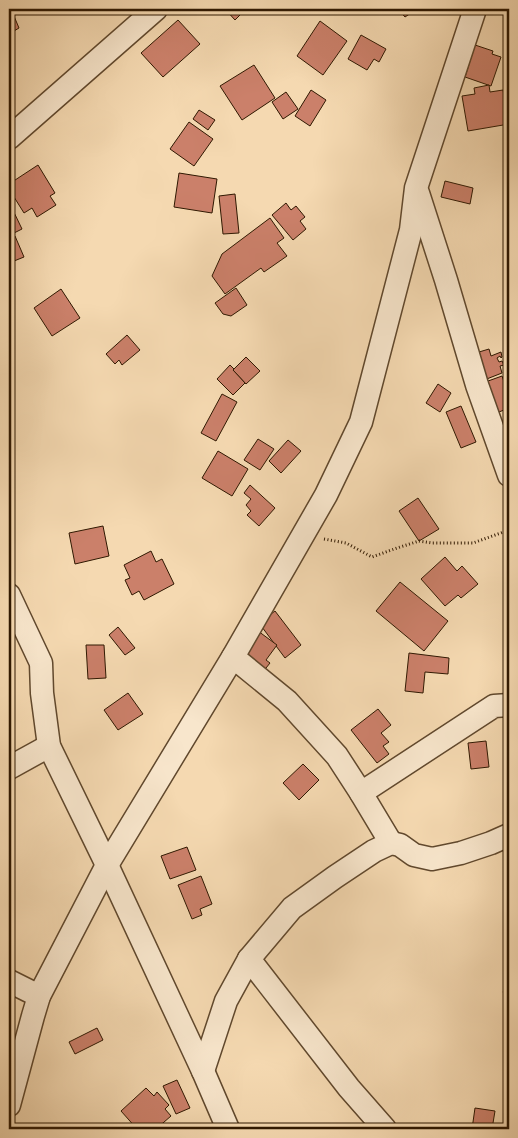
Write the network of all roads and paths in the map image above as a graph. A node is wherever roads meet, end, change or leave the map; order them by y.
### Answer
1 (156, 9) edge
2 (475, 9) edge
3 (9, 138) edge
4 (416, 188) junction
5 (509, 475) edge
6 (509, 530) edge
7 (302, 536) junction
8 (9, 595) edge
9 (233, 656) junction
10 (509, 705) edge
11 (49, 746) junction
12 (9, 768) edge
13 (361, 793) junction
14 (509, 835) edge
15 (391, 843) junction
16 (107, 865) junction
17 (249, 959) junction
18 (9, 981) edge
19 (509, 992) edge
20 (503, 993) dead end
21 (39, 996) junction
22 (203, 1071) junction
23 (9, 1106) edge
24 (228, 1129) edge
25 (384, 1129) edge

1 - 3 street
2 - 4 street
4 - 5 street
4 - 7 street
6 - 7 path
7 - 9 street
8 - 11 street
9 - 13 street
9 - 16 street
10 - 13 street
11 - 12 street
11 - 16 street
13 - 15 street
14 - 15 street
15 - 17 street
16 - 21 street
16 - 22 street
17 - 22 street
17 - 25 street
18 - 21 street
19 - 20 path
21 - 23 street
22 - 24 street

